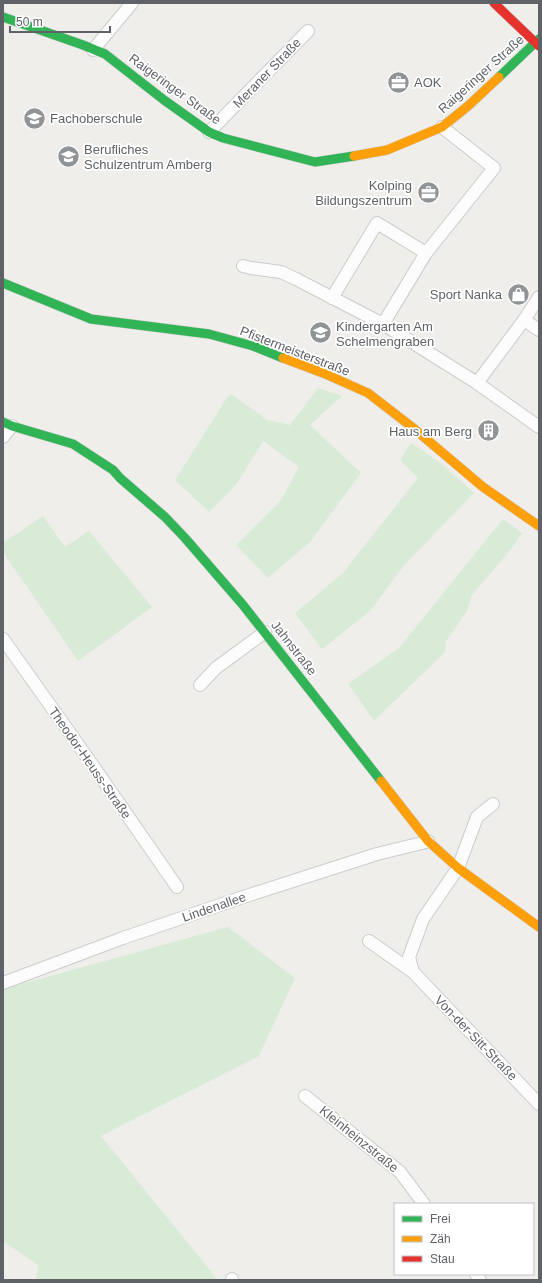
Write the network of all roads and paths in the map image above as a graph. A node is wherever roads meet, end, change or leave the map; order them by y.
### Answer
1 (132, 3) edge
2 (494, 3) edge
3 (3, 17) edge
4 (308, 31) dead end
5 (538, 42) edge
6 (93, 50) junction
7 (442, 127) junction
8 (209, 132) junction
9 (426, 253) junction
10 (243, 266) dead end
11 (3, 283) edge
12 (539, 297) edge
13 (332, 298) junction
14 (524, 320) junction
15 (382, 324) junction
16 (539, 330) edge
17 (477, 382) junction
18 (7, 424) edge
19 (539, 427) edge
20 (3, 437) edge
21 (539, 526) edge
22 (265, 632) junction
23 (3, 639) edge
24 (200, 685) dead end
25 (493, 804) dead end
26 (428, 841) junction
27 (458, 868) junction
28 (177, 887) dead end
29 (539, 927) edge
30 (369, 941) dead end
31 (412, 972) junction
32 (3, 983) edge
33 (305, 1096) dead end
34 (539, 1104) edge
35 (423, 1203) edge

1 - 6 street
2 - 5 street
3 - 6 street, Raigeringer Straße
4 - 8 street, Meraner Straße
5 - 7 street, Raigeringer Straße
6 - 8 street, Raigeringer Straße
7 - 8 street, Raigeringer Straße
7 - 9 street
9 - 13 street
9 - 15 street
10 - 13 street
11 - 21 street, Pfistermeisterstraße
12 - 14 street
13 - 15 street
14 - 16 street
14 - 17 street
15 - 17 street
17 - 19 street
18 - 20 street
18 - 22 street, Jahnstraße
22 - 24 street
22 - 26 street, Jahnstraße
23 - 28 street, Theodor-Heuss-Straße
25 - 27 street
26 - 27 street, Jahnstraße
26 - 32 street, Lindenallee
27 - 29 street, Jahnstraße
27 - 31 street
30 - 31 street, Von-der-Sitt-Straße
31 - 34 street, Von-der-Sitt-Straße
33 - 35 street, Kleinheinzstraße

